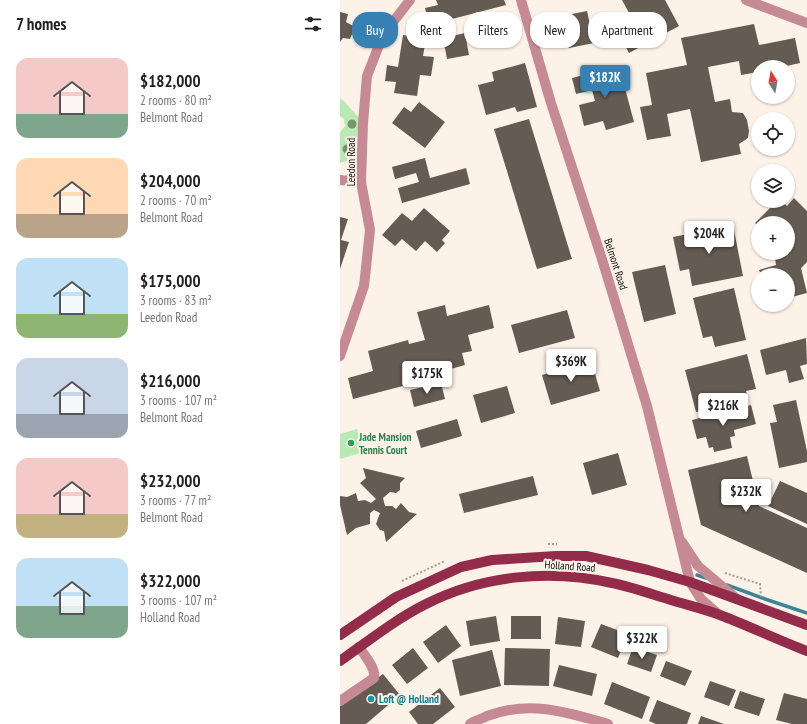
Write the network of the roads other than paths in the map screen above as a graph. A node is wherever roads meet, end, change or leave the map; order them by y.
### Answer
1 (410, 0) edge
2 (521, 0) edge
3 (746, 0) edge
4 (807, 23) edge
5 (340, 180) edge
6 (361, 182) junction
7 (340, 356) edge
8 (679, 537) junction
9 (690, 582) junction
10 (739, 600) junction
11 (719, 615) junction
12 (807, 625) edge
13 (340, 635) edge
14 (359, 647) junction
15 (807, 651) edge
16 (340, 661) edge
17 (340, 701) edge
18 (470, 724) edge
19 (608, 724) edge

1 - 6 street, Leedon Road
2 - 8 street, Belmont Road
3 - 4 street
5 - 6 street
6 - 7 street, Leedon Road
8 - 9 street, Belmont Road
8 - 10 street, Belmont Road
9 - 10 main road, Holland Road
9 - 11 street, Belmont Road
9 - 13 main road, Holland Road
10 - 12 main road, Holland Road
11 - 14 main road, Holland Road
11 - 15 main road, Holland Road
14 - 16 main road, Holland Road
14 - 17 street
18 - 19 street

